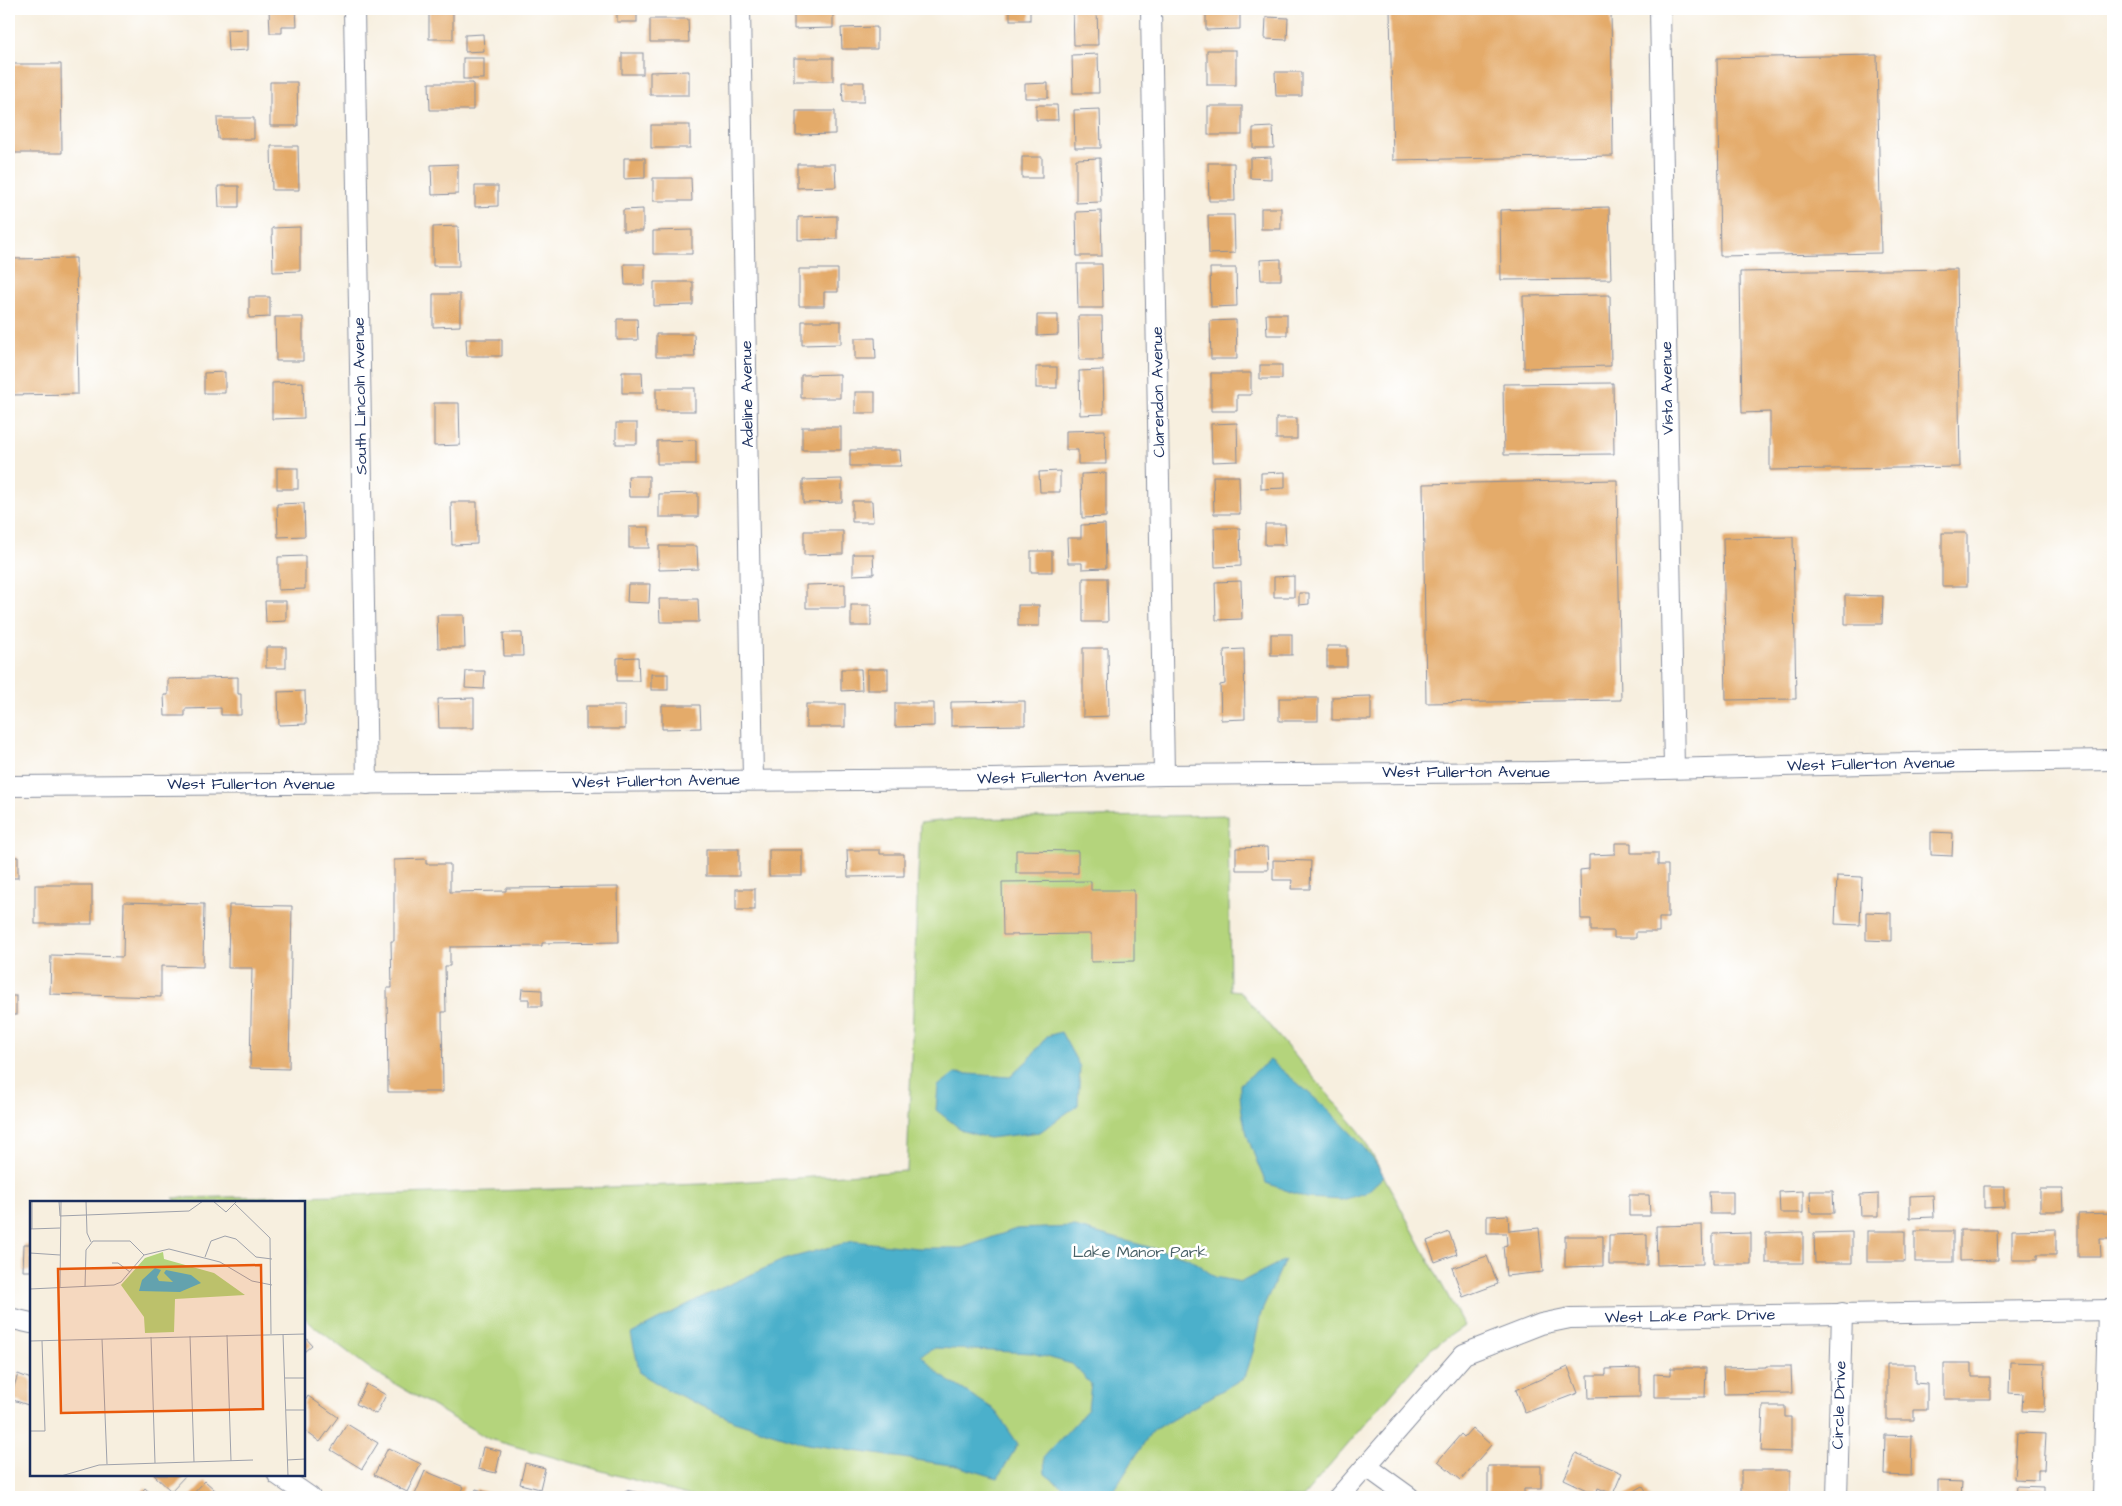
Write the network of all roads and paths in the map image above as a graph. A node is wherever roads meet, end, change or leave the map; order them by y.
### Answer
1 (354, 9) edge
2 (740, 9) edge
3 (1151, 9) edge
4 (1660, 9) edge
5 (2113, 760) edge
6 (1674, 768) junction
7 (1164, 775) junction
8 (753, 780) junction
9 (367, 784) junction
10 (9, 786) edge
11 (2111, 1310) edge
12 (1842, 1313) junction
13 (9, 1318) edge
14 (30, 1323) edge
15 (1366, 1466) junction
16 (279, 1476) edge
17 (310, 1497) edge
18 (1339, 1497) edge
19 (1409, 1497) edge
20 (1837, 1497) edge
21 (2103, 1497) edge

1 - 9 street, South Lincoln Avenue
2 - 8 street, Adeline Avenue
3 - 7 street, Clarendon Avenue
4 - 6 street, Vista Avenue
5 - 6 street, West Fullerton Avenue
6 - 7 street, West Fullerton Avenue
7 - 8 street, West Fullerton Avenue
8 - 9 street, West Fullerton Avenue
9 - 10 street, West Fullerton Avenue
11 - 12 street, West Lake Park Drive
11 - 21 street
12 - 15 street, West Lake Park Drive
12 - 20 street, Circle Drive
13 - 14 street
15 - 18 street, West Lake Park Drive
15 - 19 street
16 - 17 street

